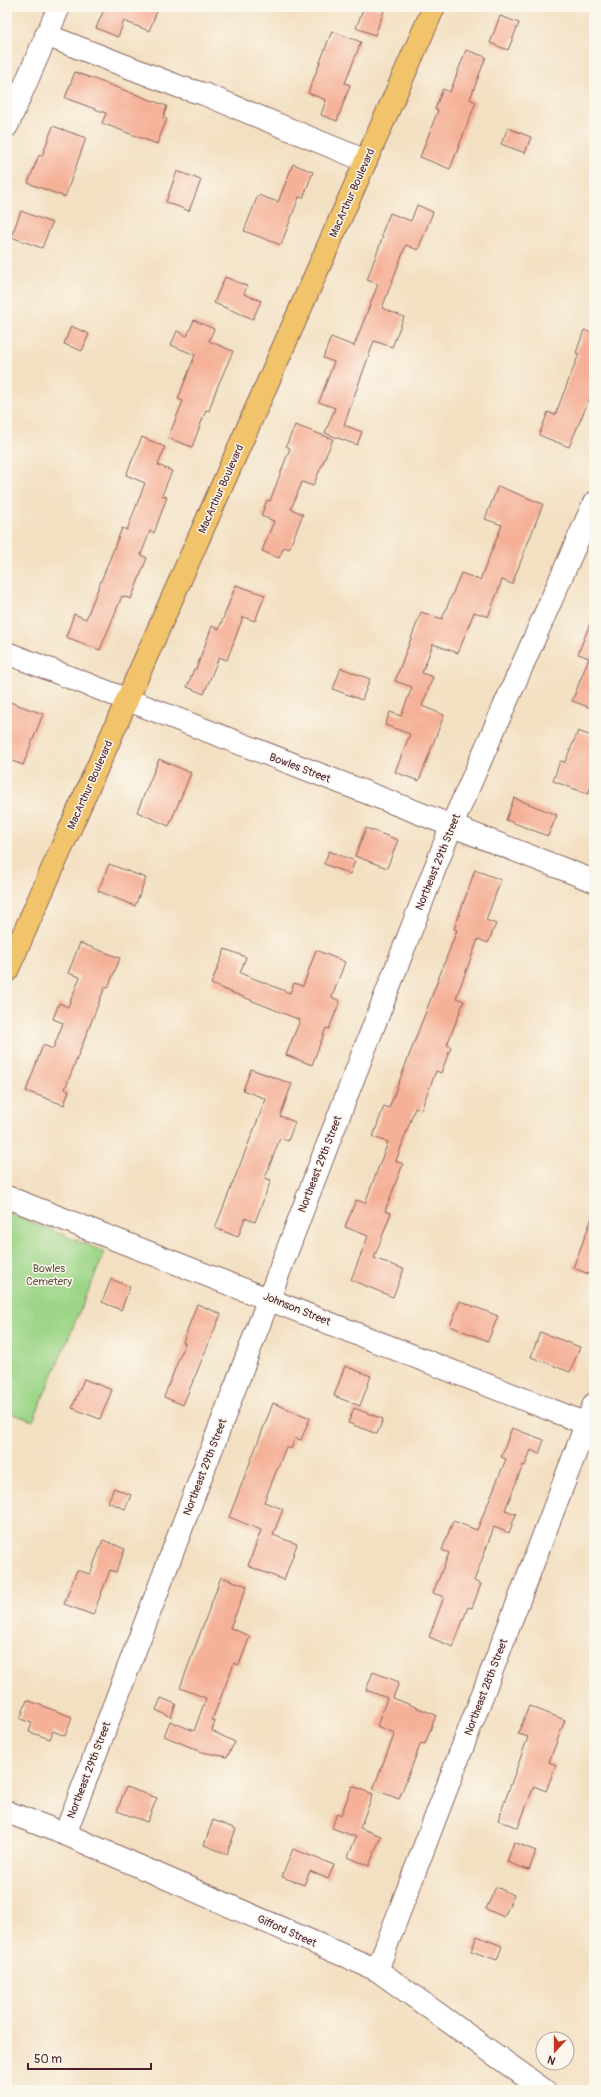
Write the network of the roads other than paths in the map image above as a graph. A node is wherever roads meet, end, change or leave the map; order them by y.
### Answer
1 (58, 7) edge
2 (434, 7) edge
3 (46, 35) junction
4 (7, 126) edge
5 (366, 161) junction
6 (594, 503) edge
7 (7, 653) edge
8 (127, 701) junction
9 (451, 827) junction
10 (594, 882) edge
11 (7, 971) edge
12 (7, 1196) edge
13 (269, 1298) junction
14 (590, 1414) edge
15 (7, 1812) edge
16 (65, 1834) junction
17 (377, 1970) junction
18 (544, 2090) edge

1 - 3 street
2 - 5 main road, MacArthur Boulevard
3 - 4 street
3 - 5 street
5 - 8 main road, MacArthur Boulevard
6 - 9 street, Northeast 29th Street
7 - 8 street, Bowles Street
8 - 9 street, Bowles Street
8 - 11 main road, MacArthur Boulevard
9 - 10 street, Bowles Street
9 - 13 street, Northeast 29th Street
12 - 13 street, Johnson Street
13 - 14 street, Johnson Street
13 - 16 street, Northeast 29th Street
14 - 17 street, Northeast 28th Street
15 - 16 street, Gifford Street
16 - 17 street, Gifford Street
17 - 18 street, Gifford Street

